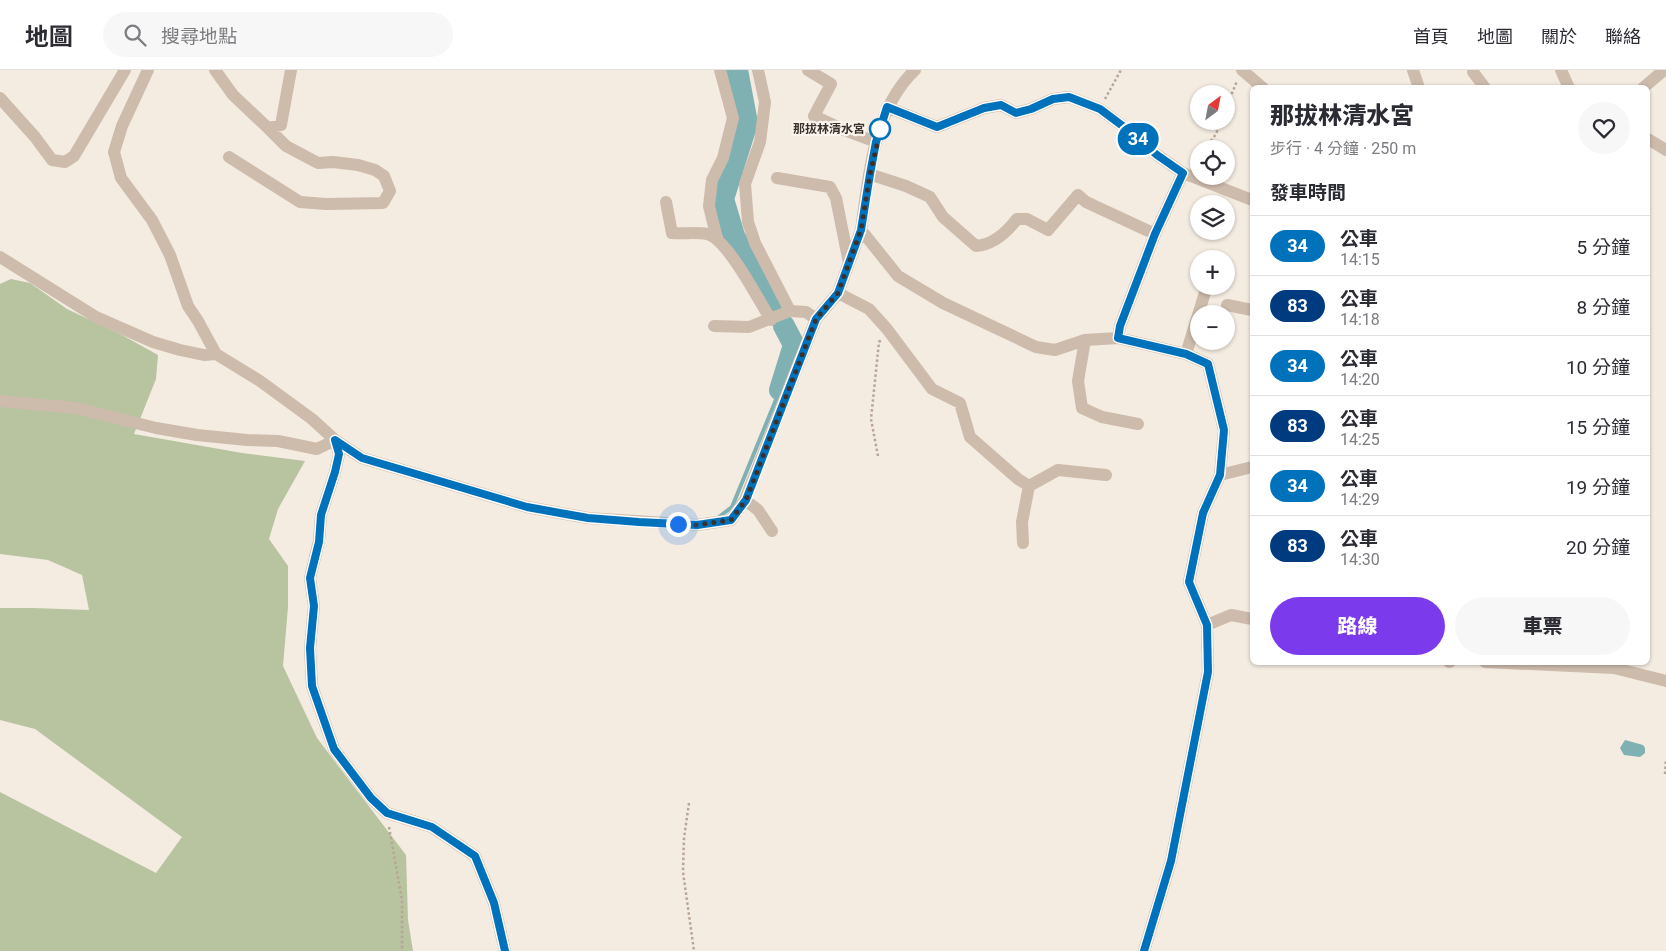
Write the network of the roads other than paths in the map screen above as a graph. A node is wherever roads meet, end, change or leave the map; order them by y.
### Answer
1 (125, 70) edge
2 (148, 70) edge
3 (215, 70) edge
4 (291, 70) edge
5 (720, 70) edge
6 (758, 70) edge
7 (808, 70) edge
8 (915, 70) edge
9 (1242, 70) edge
10 (1413, 70) edge
11 (1561, 70) edge
12 (1664, 70) edge
13 (1473, 71) edge
14 (1260, 85) edge
15 (1418, 85) edge
16 (1483, 85) edge
17 (1568, 85) edge
18 (1646, 85) edge
19 (0, 98) edge
20 (887, 107) junction
21 (268, 128) junction
22 (1650, 140) edge
23 (876, 142) junction
24 (1666, 150) edge
25 (229, 157) dead end
26 (1183, 173) junction
27 (870, 174) junction
28 (777, 178) dead end
29 (1250, 199) edge
30 (666, 202) dead end
31 (861, 230) junction
32 (1155, 234) junction
33 (717, 239) junction
34 (0, 257) edge
35 (849, 263) junction
36 (838, 293) junction
37 (1204, 295) edge
38 (1235, 307) edge
39 (1250, 310) edge
40 (790, 311) junction
41 (816, 319) junction
42 (771, 320) junction
43 (714, 326) dead end
44 (1118, 338) junction
45 (1085, 340) junction
46 (216, 354) junction
47 (1186, 354) junction
48 (0, 401) edge
49 (1138, 424) dead end
50 (335, 440) junction
51 (1250, 468) edge
52 (1106, 475) dead end
53 (1220, 475) junction
54 (1029, 486) junction
55 (746, 500) junction
56 (772, 531) dead end
57 (1023, 543) dead end
58 (1250, 619) edge
59 (1207, 625) junction
60 (1550, 665) edge
61 (1666, 681) edge
62 (505, 951) edge
63 (1144, 951) edge

1 - 19 street
2 - 46 street
3 - 21 street
4 - 21 street
5 - 33 street
6 - 40 street
7 - 23 street
8 - 20 street
9 - 14 street
10 - 15 street
11 - 17 street
12 - 18 street
13 - 16 street
20 - 23 street
20 - 26 street
21 - 25 street
22 - 24 street
23 - 27 street
26 - 29 street
26 - 32 street
27 - 31 street
27 - 32 street
28 - 35 street
30 - 33 street
31 - 35 street
31 - 45 street
32 - 44 street
33 - 42 street
34 - 46 street
35 - 36 street
36 - 41 street
36 - 54 street
37 - 47 street
38 - 39 street
40 - 41 street
40 - 42 street
41 - 55 street
42 - 43 street
44 - 45 street
44 - 47 street
45 - 49 street
46 - 50 street
47 - 53 street
48 - 50 street
50 - 55 street
50 - 62 street
51 - 53 street
52 - 54 street
53 - 59 street
54 - 57 street
55 - 56 street
58 - 59 street
59 - 63 street
60 - 61 street

